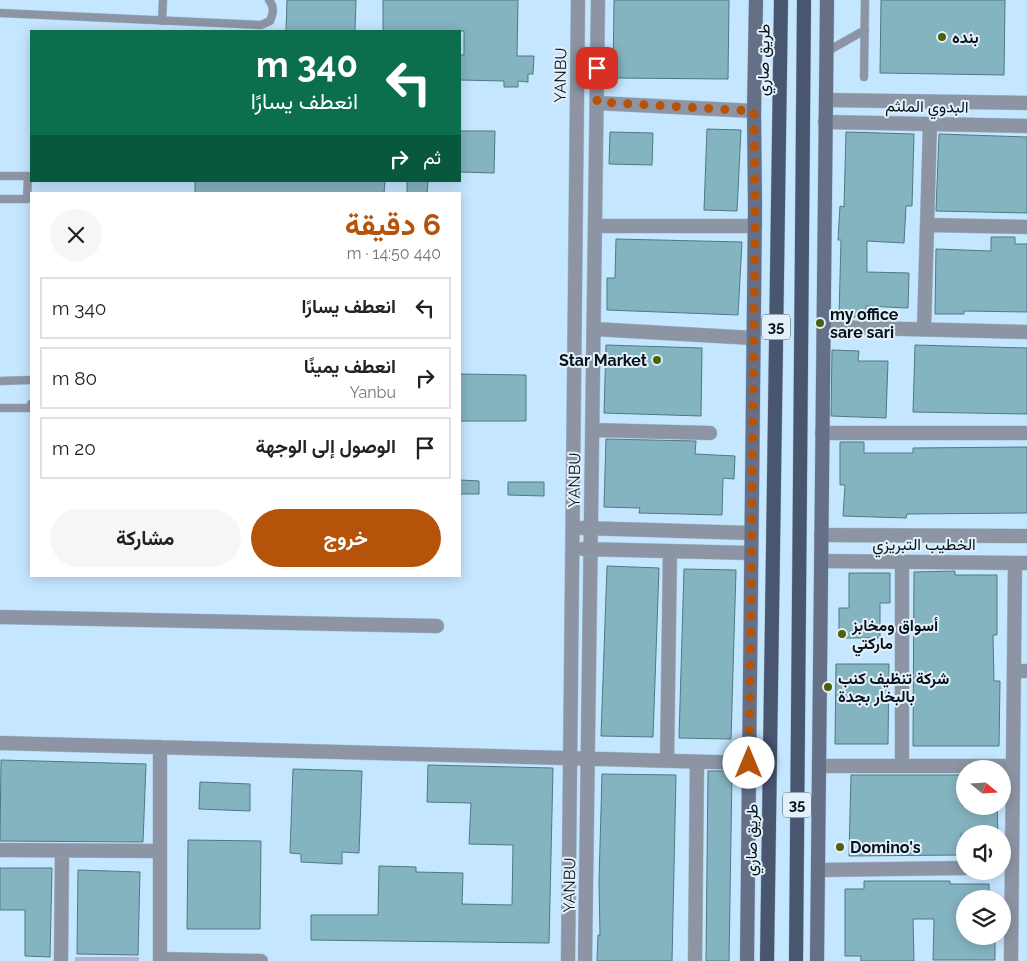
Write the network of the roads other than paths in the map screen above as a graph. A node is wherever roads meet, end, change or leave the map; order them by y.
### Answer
1 (163, 0) edge
2 (269, 0) edge
3 (578, 0) edge
4 (598, 0) edge
5 (756, 0) edge
6 (781, 0) edge
7 (804, 0) edge
8 (827, 0) edge
9 (865, 0) edge
10 (0, 13) edge
11 (162, 21) junction
12 (865, 30) junction
13 (826, 52) junction
14 (864, 77) dead end
15 (826, 100) junction
16 (597, 102) junction
17 (1027, 103) edge
18 (754, 111) junction
19 (825, 122) junction
20 (930, 124) junction
21 (1027, 126) edge
22 (0, 176) edge
23 (0, 199) edge
24 (927, 225) junction
25 (595, 226) junction
26 (755, 226) junction
27 (1027, 227) edge
28 (823, 326) junction
29 (924, 329) junction
30 (594, 330) junction
31 (1027, 332) edge
32 (753, 338) junction
33 (30, 380) edge
34 (0, 381) edge
35 (0, 408) edge
36 (30, 408) edge
37 (592, 430) junction
38 (710, 433) dead end
39 (822, 433) junction
40 (1027, 433) edge
41 (573, 528) junction
42 (591, 528) junction
43 (752, 533) junction
44 (821, 534) junction
45 (1027, 536) edge
46 (572, 549) junction
47 (591, 550) junction
48 (670, 551) junction
49 (751, 553) junction
50 (821, 561) junction
51 (902, 562) junction
52 (1021, 563) edge
53 (0, 617) edge
54 (437, 626) dead end
55 (1021, 671) edge
56 (0, 743) edge
57 (160, 747) junction
58 (570, 758) junction
59 (588, 759) junction
60 (667, 761) junction
61 (697, 762) junction
62 (749, 763) junction
63 (819, 766) junction
64 (902, 766) junction
65 (1013, 766) junction
66 (1009, 825) edge
67 (0, 850) edge
68 (62, 851) junction
69 (160, 851) junction
70 (956, 868) edge
71 (818, 870) junction
72 (1008, 880) edge
73 (160, 960) edge
74 (61, 961) edge
75 (261, 961) edge
76 (568, 961) edge
77 (585, 961) edge
78 (696, 961) edge
79 (747, 961) edge
80 (766, 961) edge
81 (796, 961) edge
82 (817, 961) edge
83 (1012, 961) edge

1 - 11 lane
2 - 11 lane
3 - 41 street, YANBU
4 - 16 street, YANBU
5 - 18 main road
6 - 80 main road, طريق صاري / 35
7 - 81 main road, 35
8 - 13 main road
9 - 12 lane
10 - 11 lane
12 - 13 lane
12 - 14 lane
13 - 15 main road
15 - 17 street, البدوي الملثم
15 - 19 main road
16 - 18 street
16 - 25 street, YANBU
18 - 26 main road
19 - 20 street, البدوي الملثم
19 - 28 main road
20 - 21 street, البدوي الملثم
20 - 24 street
22 - 23 lane
24 - 27 street
24 - 29 street
25 - 26 street
25 - 30 street, YANBU
26 - 32 main road
28 - 29 street
28 - 39 main road
29 - 31 street
30 - 32 street
30 - 37 street, YANBU
32 - 43 main road
33 - 34 lane
35 - 36 lane
37 - 38 street
37 - 42 street, YANBU
39 - 40 street
39 - 44 main road
41 - 42 street
41 - 46 street, YANBU
42 - 43 street
42 - 47 street, YANBU
43 - 49 main road
44 - 45 street, الخطيب التبريزي
44 - 50 main road
46 - 47 street
46 - 58 street, YANBU
47 - 48 street
47 - 59 street, YANBU
48 - 49 street
48 - 60 street
49 - 62 main road
50 - 51 street, الخطيب التبريزي
50 - 63 main road
51 - 52 street, الخطيب التبريزي
51 - 64 street
52 - 55 street
53 - 54 street
55 - 65 street
56 - 57 street
57 - 58 street
57 - 69 street
58 - 59 street
58 - 76 street, YANBU
59 - 60 street
59 - 77 street, YANBU
60 - 61 street
61 - 62 street
61 - 78 street
62 - 79 main road
63 - 64 street
63 - 71 main road
64 - 65 street
65 - 66 street
67 - 68 street
68 - 69 street
68 - 74 street
69 - 73 street
70 - 71 street
71 - 82 main road
72 - 83 street
73 - 75 street

